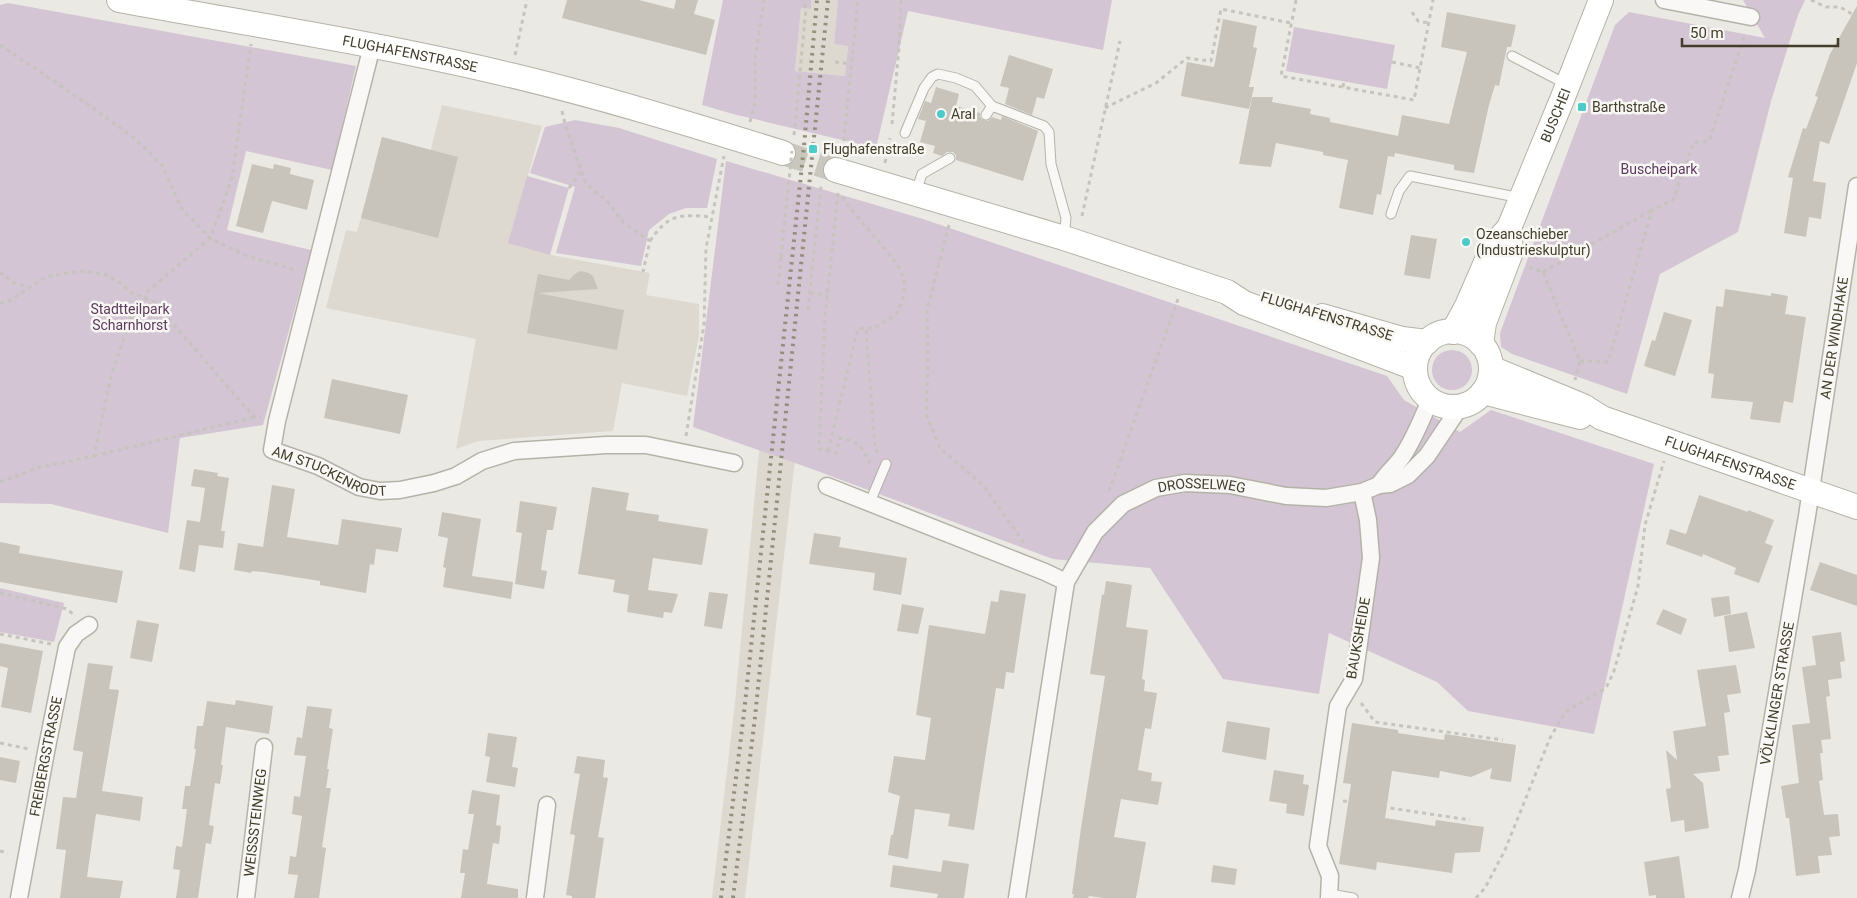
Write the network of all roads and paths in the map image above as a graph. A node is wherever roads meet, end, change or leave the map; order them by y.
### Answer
1 (119, 0) edge
2 (527, 0) edge
3 (764, 0) edge
4 (802, 0) edge
5 (858, 0) edge
6 (901, 0) edge
7 (1296, 0) edge
8 (1433, 0) edge
9 (1601, 0) edge
10 (1664, 0) edge
11 (1811, 0) edge
12 (1412, 12) dead end
13 (1750, 17) joint
14 (1857, 17) edge
15 (1429, 22) junction
16 (1291, 23) junction
17 (252, 41) dead end
18 (1120, 41) dead end
19 (0, 45) edge
20 (372, 46) junction
21 (1512, 56) dead end
22 (513, 61) dead end
23 (834, 62) dead end
24 (1392, 62) dead end
25 (851, 64) junction
26 (1421, 68) junction
27 (1344, 81) dead end
28 (1568, 85) junction
29 (1342, 87) junction
30 (561, 103) dead end
31 (992, 106) junction
32 (1105, 108) junction
33 (986, 115) dead end
34 (750, 122) dead end
35 (892, 128) dead end
36 (905, 133) dead end
37 (891, 135) dead end
38 (783, 153) tunnel mouth
39 (158, 154) dead end
40 (724, 154) dead end
41 (155, 158) junction
42 (950, 158) dead end
43 (582, 169) junction
44 (835, 172) junction
45 (880, 182) junction
46 (1857, 186) edge
47 (570, 188) dead end
48 (916, 192) junction
49 (1522, 198) junction
50 (1652, 210) junction
51 (836, 211) dead end
52 (1391, 214) dead end
53 (711, 218) junction
54 (949, 222) dead end
55 (1509, 228) junction
56 (1072, 230) junction
57 (210, 238) junction
58 (650, 242) junction
59 (1526, 266) dead end
60 (0, 272) edge
61 (643, 272) dead end
62 (1543, 272) junction
63 (314, 274) junction
64 (778, 285) dead end
65 (29, 288) junction
66 (1227, 292) junction
67 (810, 293) junction
68 (827, 295) junction
69 (144, 298) junction
70 (1178, 299) dead end
71 (0, 303) edge
72 (808, 310) dead end
73 (866, 330) junction
74 (1453, 332) junction
75 (1427, 342) junction
76 (1481, 344) junction
77 (1580, 361) junction
78 (1415, 368) junction
79 (1491, 368) junction
80 (1574, 382) dead end
81 (1483, 392) junction
82 (1430, 400) junction
83 (1460, 407) junction
84 (255, 417) junction
85 (1602, 418) junction
86 (277, 421) junction
87 (1670, 441) junction
88 (875, 448) dead end
89 (828, 451) junction
90 (683, 452) junction
91 (94, 456) junction
92 (870, 462) dead end
93 (734, 463) dead end
94 (886, 464) dead end
95 (0, 482) edge
96 (1379, 485) junction
97 (827, 486) dead end
98 (1811, 490) junction
99 (1362, 492) junction
100 (1107, 498) dead end
101 (870, 502) junction
102 (1857, 507) edge
103 (1045, 572) junction
104 (1066, 582) junction
105 (0, 593) edge
106 (89, 625) joint
107 (0, 634) edge
108 (67, 647) junction
109 (1350, 685) junction
110 (1503, 740) dead end
111 (0, 743) edge
112 (264, 747) dead end
113 (46, 752) junction
114 (1325, 798) junction
115 (547, 805) dead end
116 (1470, 820) dead end
117 (1329, 896) edge
118 (19, 898) edge
119 (246, 898) edge
120 (535, 898) edge
121 (1017, 898) edge
122 (1353, 898) edge
123 (1476, 898) edge
124 (1740, 898) edge

1 - 20 main road, FLUGHAFENSTRASSE
2 - 22 path
3 - 34 path
4 - 64 path, bridge
5 - 25 path
6 - 35 path
7 - 16 path
8 - 15 path
9 - 28 main road, BUSCHEI
10 - 13 street
11 - 14 path
12 - 15 path
13 - 50 path
15 - 26 path
16 - 29 path
16 - 32 path
17 - 57 path
18 - 32 path
19 - 41 path
20 - 38 main road, FLUGHAFENSTRASSE
20 - 63 street, AM STUCKENRODT
21 - 28 lane
23 - 25 path
24 - 26 path
25 - 44 path
26 - 29 path
27 - 29 path
28 - 49 main road, BUSCHEI
30 - 43 path
31 - 33 lane
31 - 36 lane
31 - 56 lane
32 - 56 path
37 - 45 path
39 - 41 path
40 - 53 path
41 - 57 path
42 - 48 lane
43 - 47 path
43 - 58 path
44 - 45 main road, FLUGHAFENSTRASSE
44 - 67 path
44 - 73 path
45 - 48 main road, FLUGHAFENSTRASSE
46 - 98 street, AN DER WINDHAKE
48 - 56 main road, FLUGHAFENSTRASSE
49 - 52 lane
49 - 55 main road, BUSCHEI
50 - 62 path
50 - 77 path
51 - 68 path
53 - 58 path
53 - 90 path
54 - 103 path
55 - 74 main road, BUSCHEI
55 - 76 main road, BUSCHEI
56 - 66 main road, FLUGHAFENSTRASSE
57 - 63 path
57 - 69 path
58 - 61 path
59 - 62 path
60 - 65 path
62 - 77 path
63 - 86 street, AM STUCKENRODT
65 - 69 path
65 - 71 path
66 - 75 main road, FLUGHAFENSTRASSE
66 - 78 main road, FLUGHAFENSTRASSE
67 - 68 path
67 - 72 path
68 - 89 path
69 - 84 path
69 - 91 path
70 - 100 path
73 - 88 path
73 - 89 path
74 - 75 main road, FLUGHAFENSTRASSE
74 - 76 main road
75 - 78 main road
76 - 79 main road
77 - 80 path
78 - 82 main road
79 - 81 main road
79 - 85 main road, FLUGHAFENSTRASSE
81 - 83 main road
81 - 85 main road, FLUGHAFENSTRASSE
82 - 83 main road
82 - 96 street, DROSSELWEG
83 - 96 street, DROSSELWEG
84 - 86 path
84 - 91 path
85 - 87 main road, FLUGHAFENSTRASSE
86 - 90 street, AM STUCKENRODT
87 - 98 main road, FLUGHAFENSTRASSE
87 - 123 path
89 - 92 path
90 - 93 street, AM STUCKENRODT
91 - 95 path
94 - 101 lane
96 - 99 street, DROSSELWEG
97 - 101 street
98 - 102 main road, FLUGHAFENSTRASSE
98 - 124 street, VÖLKLINGER STRASSE
99 - 104 street, DROSSELWEG
99 - 109 street, BAUKSHEIDE
101 - 103 street
103 - 104 street
104 - 121 street, DROSSELWEG
105 - 106 path
106 - 108 street
107 - 108 path
108 - 113 street, FREIBERGSTRASSE
109 - 110 path
109 - 114 street, BAUKSHEIDE
111 - 113 path
112 - 119 street, WEISSSTEINWEG
113 - 118 street, FREIBERGSTRASSE
114 - 116 path
114 - 117 street, BAUKSHEIDE
115 - 120 street
117 - 122 lane

